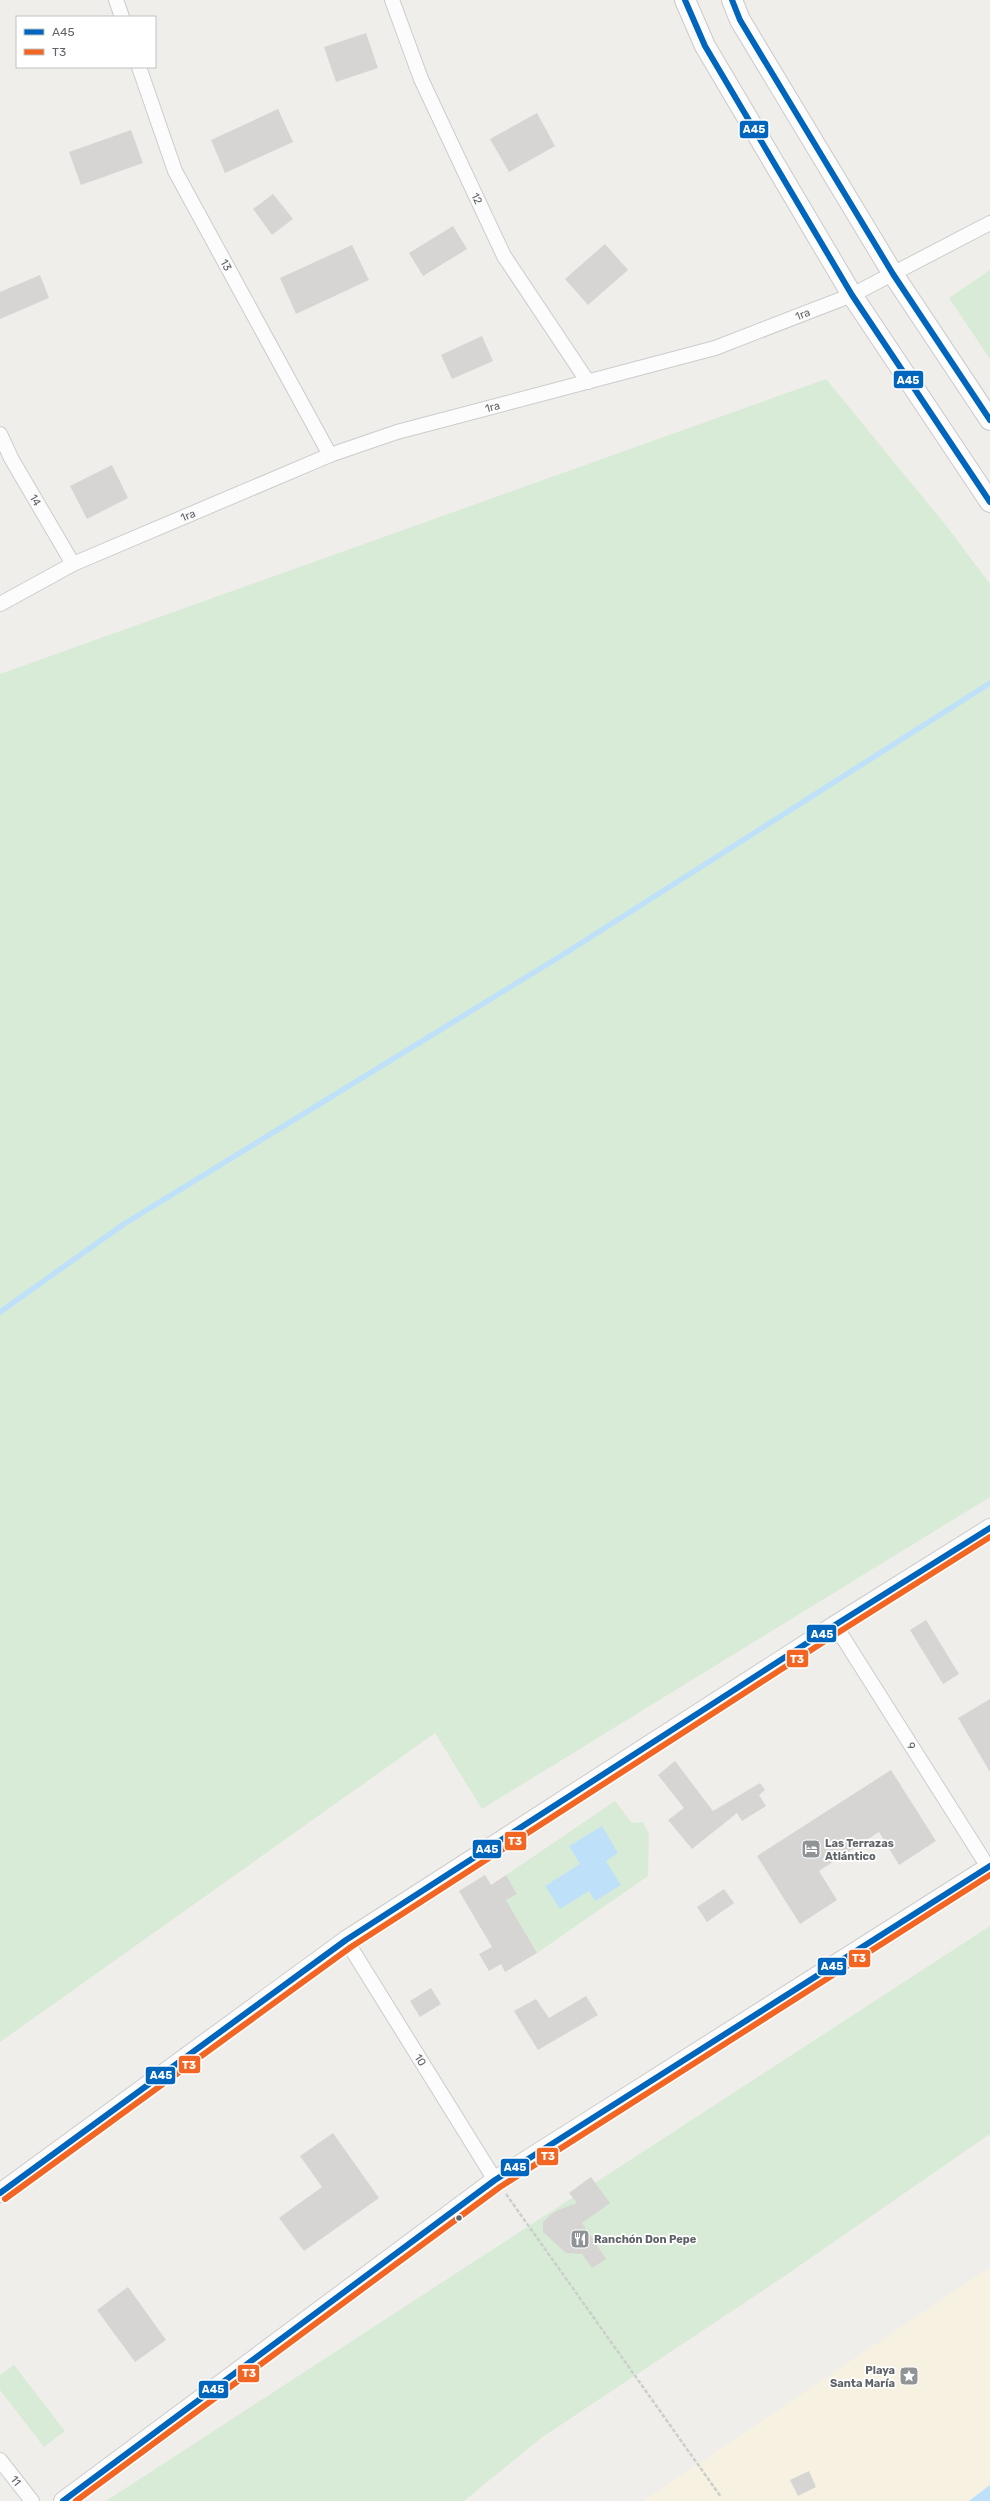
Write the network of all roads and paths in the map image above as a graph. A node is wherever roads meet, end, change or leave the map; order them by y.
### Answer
1 (116, 0) edge
2 (392, 0) edge
3 (685, 0) edge
4 (732, 0) edge
5 (122, 16) edge
6 (139, 68) edge
7 (990, 224) edge
8 (893, 274) junction
9 (852, 295) junction
10 (588, 382) junction
11 (990, 420) edge
12 (0, 434) edge
13 (330, 455) junction
14 (990, 502) edge
15 (73, 564) junction
16 (0, 604) edge
17 (990, 1528) edge
18 (835, 1625) junction
19 (989, 1866) edge
20 (346, 1940) junction
21 (495, 2180) junction
22 (0, 2193) edge
23 (0, 2460) edge
24 (720, 2497) dead end
25 (32, 2501) edge
26 (62, 2501) edge

1 - 5 street
2 - 10 street, 12
3 - 9 main road
4 - 8 main road
6 - 13 street, 13
7 - 8 street, 1ra
8 - 9 street, 1ra
8 - 11 main road
9 - 10 street, 1ra
9 - 14 main road
10 - 13 street, 1ra
12 - 15 street, 14
13 - 15 street, 1ra
15 - 16 street, 1ra
17 - 18 street
18 - 19 street, 9
18 - 20 street
19 - 21 street
20 - 21 street, 10
20 - 22 street
21 - 24 path
21 - 26 street
23 - 25 street, 11

